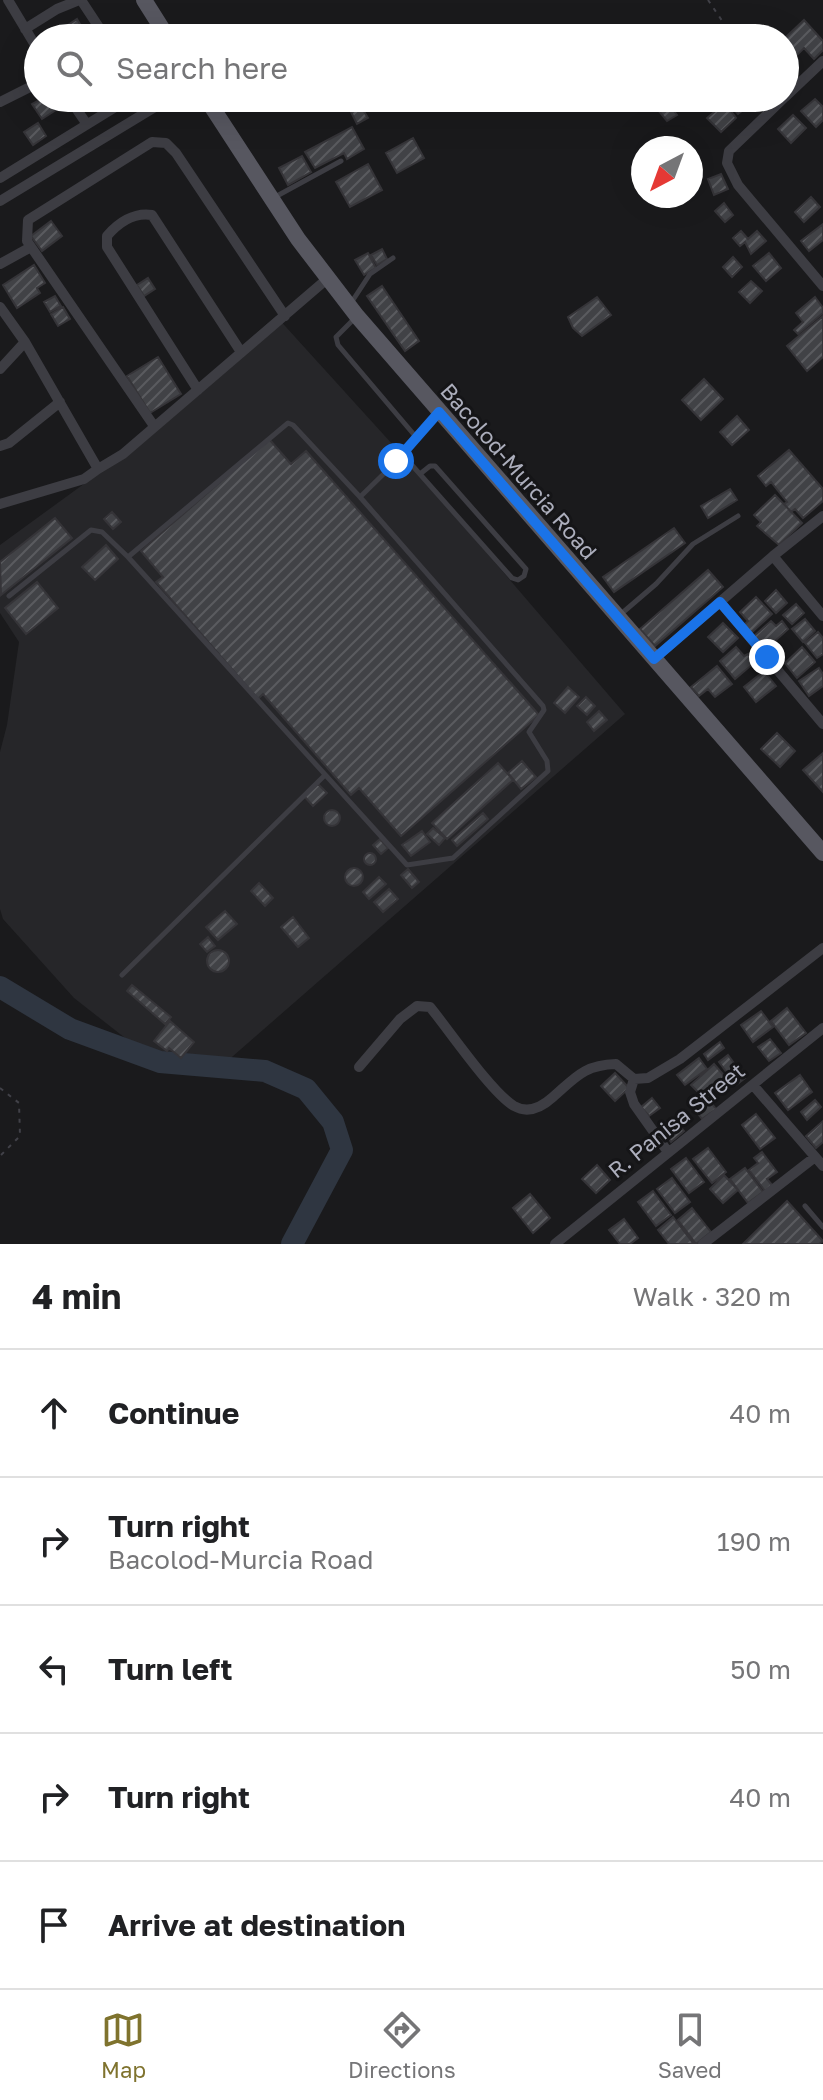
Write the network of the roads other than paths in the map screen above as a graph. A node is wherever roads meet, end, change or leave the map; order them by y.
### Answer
1 (8, 0) edge
2 (80, 0) edge
3 (144, 0) edge
4 (33, 24) edge
5 (96, 24) edge
6 (159, 24) edge
7 (24, 27) edge
8 (821, 68) edge
9 (799, 85) edge
10 (24, 90) edge
11 (0, 101) edge
12 (79, 112) edge
13 (106, 112) joint
14 (147, 112) edge
15 (215, 112) edge
16 (769, 112) edge
17 (86, 123) junction
18 (119, 130) junction
19 (32, 158) junction
20 (341, 161) dead end
21 (43, 174) junction
22 (0, 178) edge
23 (271, 199) junction
24 (0, 201) edge
25 (31, 247) junction
26 (393, 258) dead end
27 (0, 264) edge
28 (327, 279) junction
29 (823, 286) edge
30 (0, 307) edge
31 (353, 312) junction
32 (285, 316) junction
33 (25, 342) junction
34 (241, 352) junction
35 (0, 369) edge
36 (198, 390) junction
37 (60, 402) junction
38 (439, 412) junction
39 (154, 426) junction
40 (416, 437) junction
41 (0, 446) edge
42 (403, 455) junction
43 (98, 469) junction
44 (420, 474) junction
45 (360, 497) junction
46 (0, 504) edge
47 (738, 516) dead end
48 (823, 516) edge
49 (493, 533) junction
50 (482, 543) junction
51 (773, 556) junction
52 (128, 557) junction
53 (9, 596) dead end
54 (720, 602) junction
55 (823, 616) edge
56 (618, 618) junction
57 (654, 659) junction
58 (823, 724) edge
59 (324, 776) junction
60 (823, 853) edge
61 (823, 948) edge
62 (122, 975) dead end
63 (823, 1028) edge
64 (359, 1067) dead end
65 (634, 1079) junction
66 (753, 1085) junction
67 (668, 1152) junction
68 (815, 1157) junction
69 (823, 1166) edge
70 (805, 1206) dead end
71 (823, 1227) edge
72 (555, 1244) edge
73 (703, 1244) edge

1 - 7 street
2 - 4 street
2 - 5 street
3 - 6 main road
8 - 9 street
10 - 11 street
12 - 17 street
13 - 17 street
13 - 18 street
14 - 18 street
15 - 23 main road, Bacolod-Murcia Road
16 - 29 street
17 - 19 street
18 - 21 street
19 - 21 street
19 - 22 street
20 - 23 lane
21 - 24 street
23 - 28 main road, Bacolod-Murcia Road
25 - 27 street
25 - 32 street
25 - 39 street
26 - 31 lane
28 - 31 main road, Bacolod-Murcia Road
28 - 32 street
30 - 33 street
31 - 38 main road, Bacolod-Murcia Road
31 - 40 lane
32 - 34 street
33 - 35 street
33 - 37 street
34 - 36 street
34 - 36 street
36 - 39 street
37 - 41 street
37 - 43 street
38 - 40 lane
38 - 56 main road, Bacolod-Murcia Road
39 - 43 street
40 - 42 lane
42 - 44 lane
42 - 45 lane
43 - 46 street
44 - 49 lane
44 - 50 lane
45 - 52 lane
45 - 59 lane
47 - 56 lane
48 - 51 street
49 - 50 lane
49 - 50 lane
51 - 54 street
51 - 55 street
52 - 53 lane
52 - 59 lane
54 - 57 street
54 - 58 street
56 - 57 main road, Bacolod-Murcia Road
57 - 60 main road, Bacolod-Murcia Road
59 - 62 lane
61 - 65 street
63 - 66 street, R. Panisa Street
64 - 65 street
65 - 67 street
66 - 67 street, R. Panisa Street
66 - 68 street
67 - 72 street, R. Panisa Street
68 - 69 street
68 - 73 street
70 - 71 lane

